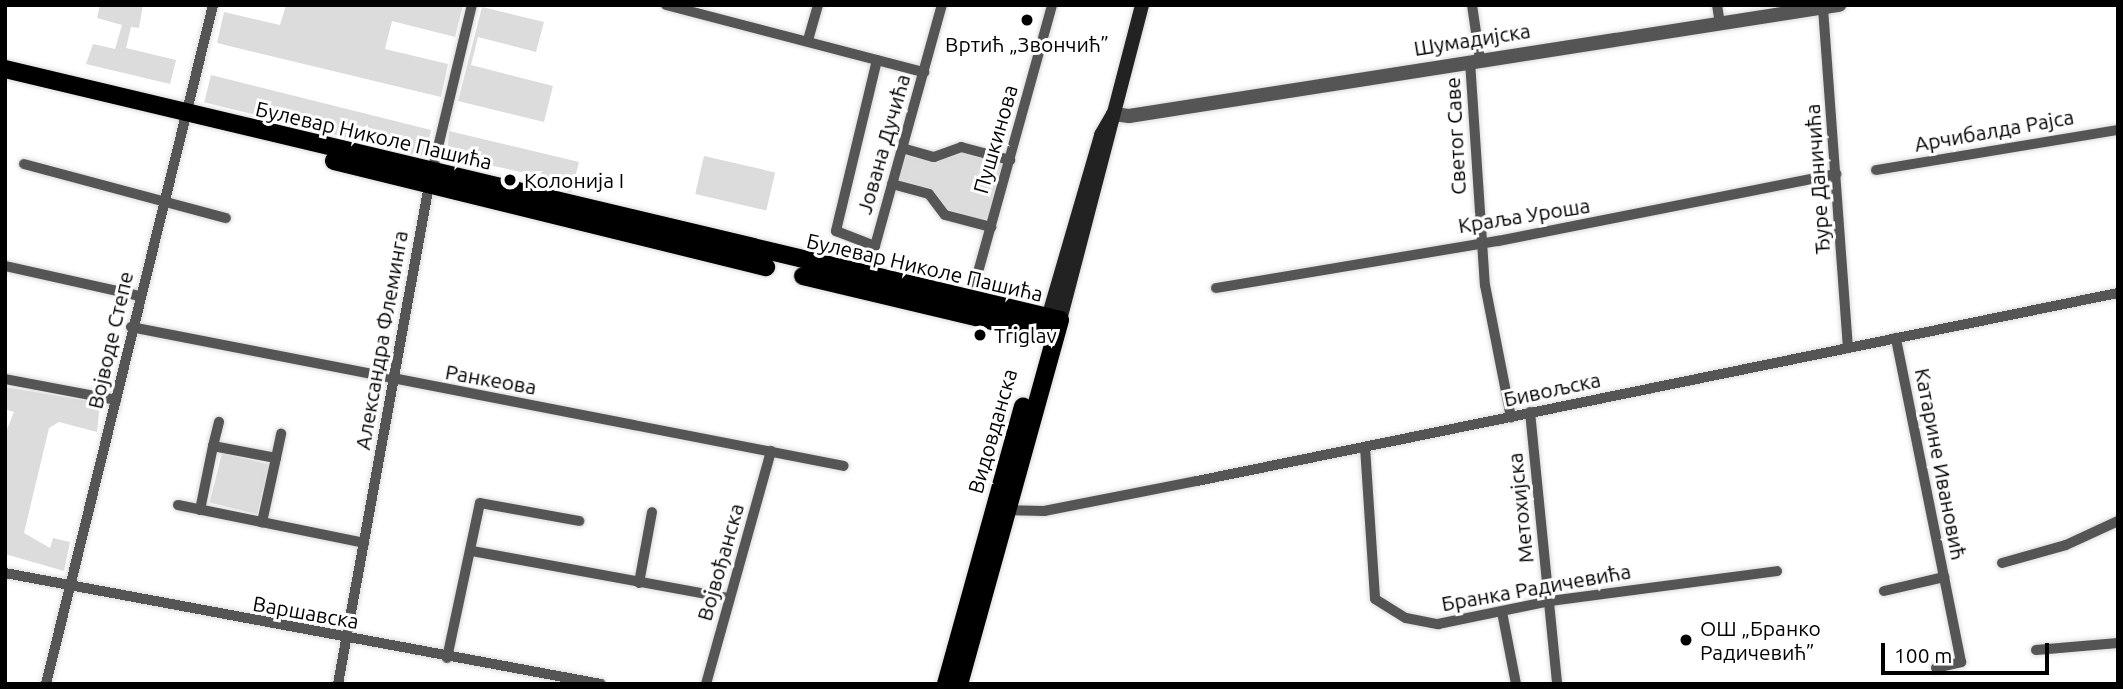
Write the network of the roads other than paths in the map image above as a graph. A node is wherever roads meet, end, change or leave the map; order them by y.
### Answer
1 (213, 5) edge
2 (472, 5) edge
3 (666, 5) edge
4 (818, 5) edge
5 (942, 5) edge
6 (1052, 5) edge
7 (1142, 5) edge
8 (1472, 5) edge
9 (1717, 5) edge
10 (1839, 5) edge
11 (1823, 8) junction
12 (1720, 23) junction
13 (808, 40) junction
14 (877, 60) junction
15 (1475, 60) junction
16 (5, 69) edge
17 (924, 72) junction
18 (5, 80) edge
19 (1113, 114) junction
20 (185, 119) junction
21 (2118, 130) edge
22 (902, 148) junction
23 (1010, 160) junction
24 (24, 164) dead end
25 (1876, 170) dead end
26 (1836, 174) junction
27 (430, 178) junction
28 (892, 184) junction
29 (163, 203) junction
30 (226, 218) dead end
31 (991, 228) junction
32 (1482, 240) junction
33 (5, 266) edge
34 (975, 283) dead end
35 (1216, 288) dead end
36 (2118, 293) edge
37 (139, 296) junction
38 (131, 327) junction
39 (1052, 327) junction
40 (1896, 338) junction
41 (1848, 348) junction
42 (5, 379) edge
43 (393, 381) junction
44 (116, 400) junction
45 (1530, 412) junction
46 (1511, 417) junction
47 (219, 422) dead end
48 (281, 434) dead end
49 (213, 446) junction
50 (1365, 447) junction
51 (771, 452) junction
52 (276, 458) junction
53 (844, 466) dead end
54 (178, 505) dead end
55 (1001, 509) junction
56 (200, 510) junction
57 (652, 512) dead end
58 (579, 521) dead end
59 (2118, 521) edge
60 (262, 522) junction
61 (364, 543) junction
62 (471, 551) junction
63 (2002, 562) dead end
64 (1777, 571) dead end
65 (5, 573) edge
66 (1944, 578) junction
67 (639, 583) junction
68 (70, 590) junction
69 (1884, 591) dead end
70 (729, 598) junction
71 (1550, 601) junction
72 (1502, 612) junction
73 (346, 638) junction
74 (2118, 643) edge
75 (2036, 650) dead end
76 (447, 658) junction
77 (1936, 668) dead end
78 (46, 684) edge
79 (338, 684) edge
80 (601, 684) edge
81 (706, 684) edge
82 (946, 684) edge
83 (959, 684) edge
84 (1516, 684) edge
85 (1557, 684) edge

1 - 20 street, Војводе Степе
2 - 27 street, Александра Флеминга
3 - 13 street
4 - 13 street
5 - 17 street, Јована Дучића
6 - 23 street, Пушкинова
7 - 19 main road, Видовданска
8 - 15 street, Светог Саве
9 - 12 street
10 - 11 street, Шумадијска
11 - 12 street, Шумадијска
11 - 26 street, Ђуре Даничића
12 - 15 street, Шумадијска
13 - 14 street
14 - 17 street
14 - 28 street, Јована Дучића
15 - 19 street, Шумадијска
15 - 32 street, Светог Саве
16 - 20 main road, Булевар Николе Пашића
17 - 22 street, Јована Дучића
18 - 20 main road, Булевар Николе Пашића
19 - 39 main road, Видовданска
20 - 27 main road, Булевар Николе Пашића
20 - 29 street, Војводе Степе
21 - 25 street, Арчибалда Рајса
22 - 23 street
22 - 28 street, Јована Дучића
23 - 31 street, Пушкинова
24 - 29 street
26 - 32 street, Краља Уроша
26 - 41 street, Ђуре Даничића
27 - 39 main road, Булевар Николе Пашића
27 - 43 street, Александра Флеминга
28 - 31 street
29 - 30 street
29 - 37 street, Војводе Степе
31 - 34 street, Пушкинова
32 - 35 street, Краља Уроша
32 - 46 street, Светог Саве
33 - 37 street
36 - 40 street, Бивољска
37 - 38 street, Војводе Степе
38 - 43 street, Ранкеова
38 - 44 street, Војводе Степе
39 - 55 main road, Видовданска
40 - 41 street, Бивољска
40 - 66 street, Катарине Ивановић
41 - 45 street, Бивољска
42 - 44 street
43 - 51 street, Ранкеова
43 - 61 street, Александра Флеминга
44 - 68 street, Војводе Степе
45 - 46 street, Бивољска
45 - 71 street, Метохијска
46 - 50 street, Бивољска
47 - 49 street
48 - 52 street
49 - 52 street
49 - 56 street
50 - 55 street, Бивољска
50 - 72 street, Бранка Радичевића
51 - 53 street, Ранкеова
51 - 70 street, Војвођанска
52 - 60 street
54 - 56 street
55 - 82 main road, Видовданска
55 - 83 main road, Видовданска
56 - 60 street
57 - 67 street
58 - 62 street
59 - 63 street
60 - 61 street
61 - 73 street, Александра Флеминга
62 - 67 street
62 - 76 street
64 - 71 street, Бранка Радичевића
65 - 68 street, Варшавска
66 - 69 street, Катарине Ивановић
66 - 77 street
67 - 70 street
68 - 73 street, Варшавска
68 - 78 street, Војводе Степе
70 - 81 street, Војвођанска
71 - 72 street, Бранка Радичевића
71 - 85 street, Метохијска
72 - 84 street
73 - 76 street, Варшавска
73 - 79 street, Александра Флеминга
74 - 75 street
76 - 80 street, Варшавска

